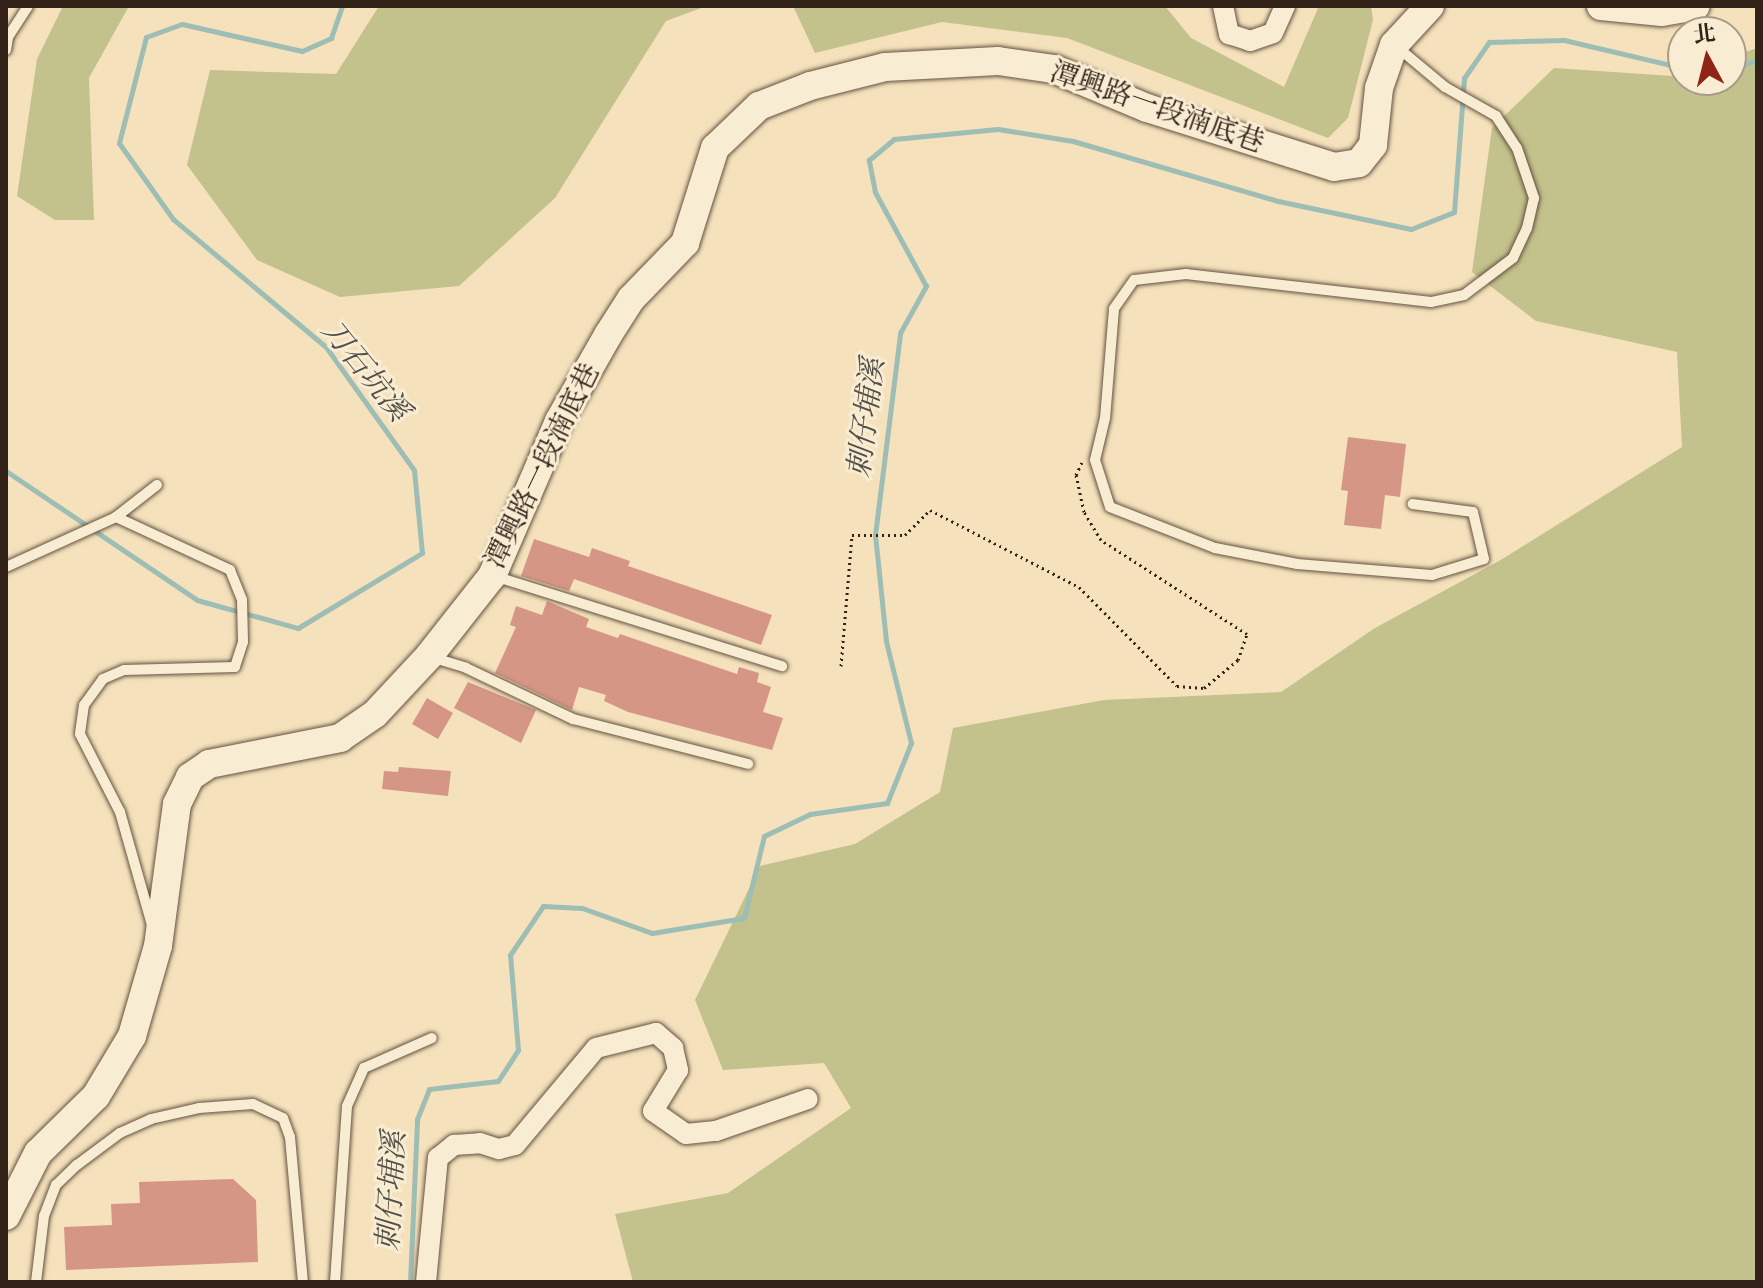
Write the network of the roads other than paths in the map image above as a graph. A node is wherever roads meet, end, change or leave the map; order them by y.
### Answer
1 (28, 6) edge
2 (1223, 6) edge
3 (1285, 6) edge
4 (1601, 6) edge
5 (1695, 6) edge
6 (1410, 21) edge
7 (6, 50) edge
8 (157, 485) dead end
9 (1413, 504) dead end
10 (116, 517) junction
11 (6, 567) edge
12 (492, 576) junction
13 (429, 656) junction
14 (782, 666) dead end
15 (748, 764) dead end
16 (158, 946) junction
17 (432, 1038) dead end
18 (808, 1099) dead end
19 (6, 1216) edge
20 (36, 1282) edge
21 (303, 1282) edge
22 (335, 1282) edge
23 (426, 1282) edge

1 - 7 lane
2 - 3 street
4 - 5 street
6 - 9 lane
6 - 12 street, 潭興路一段湳底巷
8 - 10 lane
10 - 11 lane
10 - 16 lane
12 - 13 street, 潭興路一段湳底巷
12 - 14 lane
13 - 15 lane
13 - 16 street, 潭興路一段湳底巷
16 - 19 street, 潭興路一段湳底巷
17 - 22 lane
18 - 23 street
20 - 21 lane

